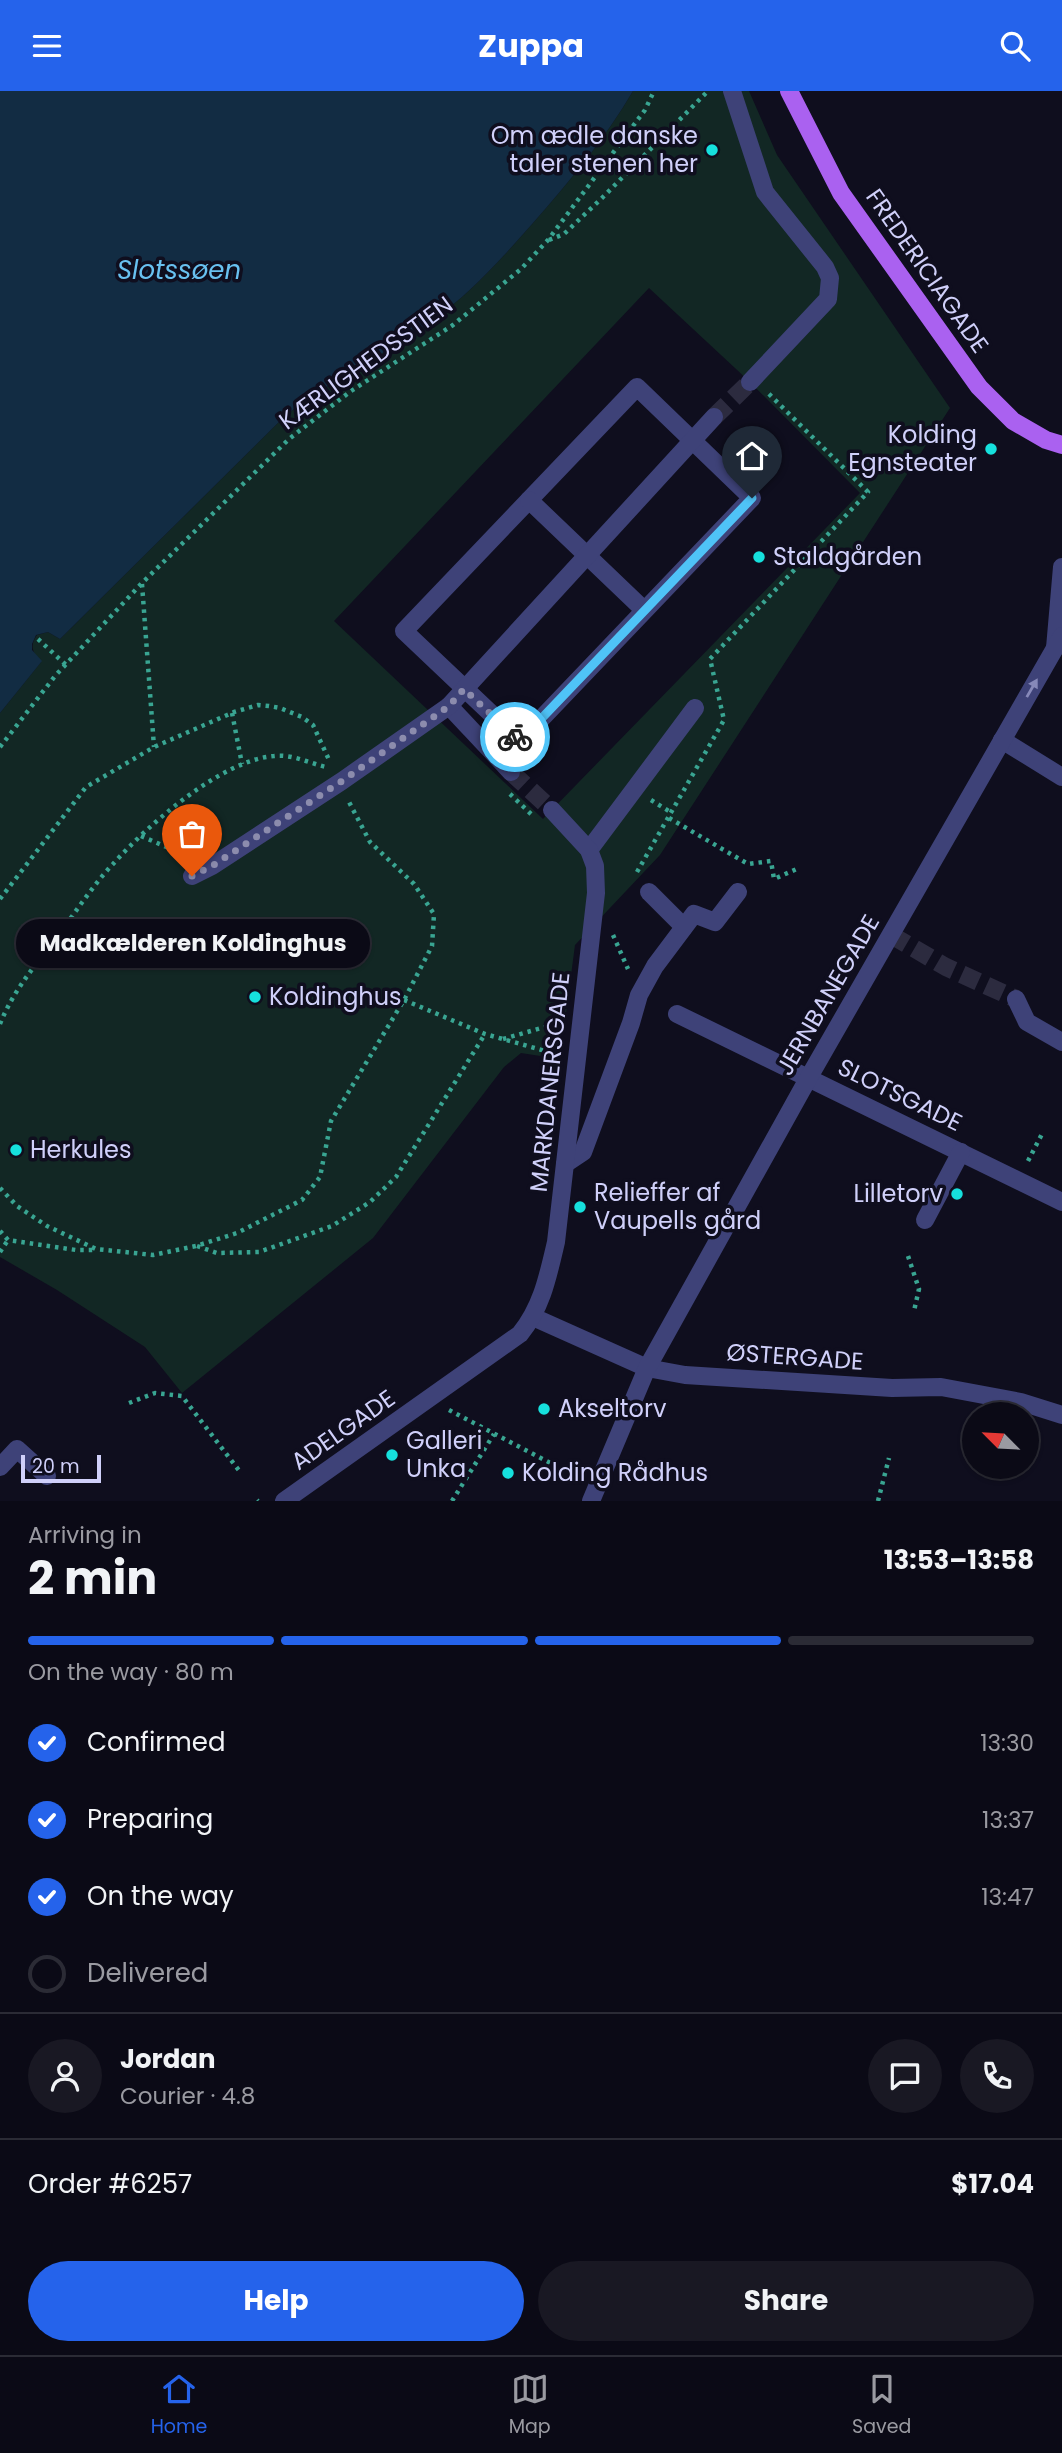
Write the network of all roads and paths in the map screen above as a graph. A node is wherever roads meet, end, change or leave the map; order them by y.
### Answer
1 (654, 91) edge
2 (708, 91) edge
3 (732, 91) edge
4 (789, 91) edge
5 (548, 240) junction
6 (752, 380) joint
7 (714, 417) tunnel mouth
8 (692, 440) junction
9 (1062, 445) edge
10 (529, 500) junction
11 (587, 555) junction
12 (1062, 567) edge
13 (142, 583) junction
14 (644, 610) junction
15 (38, 639) dead end
16 (1059, 642) edge
17 (66, 665) junction
18 (464, 689) junction
19 (449, 706) junction
20 (695, 708) dead end
21 (232, 713) junction
22 (1002, 740) junction
23 (0, 747) edge
24 (154, 747) junction
25 (495, 755) junction
26 (331, 763) dead end
27 (242, 764) junction
28 (510, 772) tunnel mouth
29 (1062, 777) edge
30 (342, 781) junction
31 (552, 810) tunnel mouth
32 (669, 818) junction
33 (564, 824) junction
34 (141, 836) junction
35 (589, 850) junction
36 (212, 866) junction
37 (799, 868) dead end
38 (192, 876) dead end
39 (632, 877) dead end
40 (738, 891) dead end
41 (649, 892) dead end
42 (0, 899) edge
43 (684, 927) junction
44 (612, 932) dead end
45 (639, 995) junction
46 (404, 999) junction
47 (1017, 999) tunnel mouth
48 (677, 1014) dead end
49 (582, 1017) junction
50 (0, 1024) edge
51 (485, 1034) junction
52 (502, 1039) junction
53 (1062, 1042) edge
54 (577, 1061) junction
55 (809, 1077) junction
56 (1043, 1132) dead end
57 (961, 1152) junction
58 (565, 1164) junction
59 (1017, 1180) junction
60 (0, 1188) edge
61 (1062, 1202) edge
62 (925, 1220) dead end
63 (0, 1231) edge
64 (8, 1240) junction
65 (197, 1246) junction
66 (96, 1249) junction
67 (0, 1252) edge
68 (908, 1255) dead end
69 (914, 1311) dead end
70 (533, 1317) junction
71 (646, 1368) junction
72 (429, 1399) junction
73 (129, 1403) dead end
74 (1062, 1415) edge
75 (494, 1433) junction
76 (890, 1458) dead end
77 (0, 1467) edge
78 (241, 1473) dead end
79 (47, 1476) dead end
80 (594, 1494) edge
81 (284, 1501) edge
82 (452, 1501) edge
83 (878, 1501) edge

1 - 5 path, KÆRLIGHEDSSTIEN
2 - 5 path
3 - 6 street
4 - 9 main road, FREDERICIAGADE
5 - 13 path, KÆRLIGHEDSSTIEN
6 - 32 path
7 - 8 street
8 - 10 street
8 - 11 street
8 - 14 street
10 - 11 street
10 - 18 street
11 - 14 street
11 - 18 street
12 - 16 street, JERNBANEGADE
13 - 17 path, KÆRLIGHEDSSTIEN
13 - 24 path
14 - 18 street
15 - 17 path
22 -> 16 street, JERNBANEGADE
17 - 23 path, KÆRLIGHEDSSTIEN
18 - 19 street
19 - 25 street
19 - 30 street
20 - 35 street
21 - 24 path
21 - 26 path
21 - 27 path
22 - 29 street
22 - 55 street, JERNBANEGADE
24 - 42 path
25 - 28 street
25 - 33 path
27 - 30 path
27 - 34 path
30 - 36 street
30 - 46 path
31 - 33 street
32 - 37 path
32 - 39 path
33 - 35 street
34 - 36 path
34 - 50 path
35 - 49 street, MARKDANERSGADE
36 - 38 street
40 - 43 street
41 - 43 street
43 - 45 street
44 - 45 path
45 - 58 street
46 - 51 path
46 - 65 path
47 - 53 street
48 - 55 street, SLOTSGADE
49 - 52 path
49 - 54 street, MARKDANERSGADE
51 - 52 path
51 - 65 path
52 - 54 path
54 - 58 street, MARKDANERSGADE
55 - 57 street, SLOTSGADE
55 - 71 street, JERNBANEGADE
56 - 59 path
57 - 59 street, SLOTSGADE
57 - 62 street
58 - 70 street, MARKDANERSGADE
59 - 61 street, SLOTSGADE
60 - 66 path
63 - 64 path
64 - 66 path
64 - 67 path
65 - 66 path
68 - 69 path
70 - 71 street, ØSTERGADE
70 - 72 street
71 - 74 street, ØSTERGADE
71 - 80 street, JERNBANEGADE
72 - 75 path
72 - 81 street, ADELGADE
73 - 78 path
75 - 80 path
75 - 82 path
76 - 83 path
77 - 79 street

